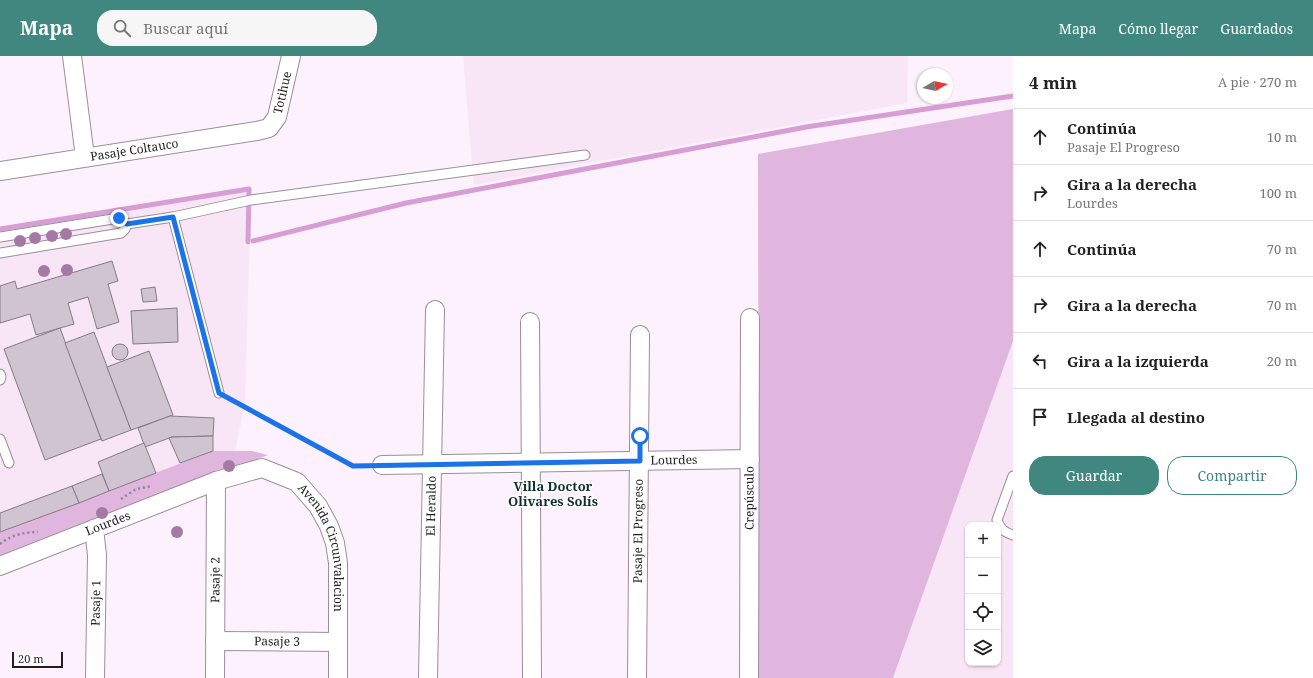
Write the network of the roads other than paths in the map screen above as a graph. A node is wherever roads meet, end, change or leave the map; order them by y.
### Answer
1 (72, 56) edge
2 (291, 56) edge
3 (269, 128) joint
4 (585, 156) dead end
5 (85, 157) junction
6 (0, 171) edge
7 (173, 217) junction
8 (127, 224) junction
9 (0, 236) edge
10 (0, 253) edge
11 (435, 310) dead end
12 (750, 318) dead end
13 (530, 322) dead end
14 (640, 335) dead end
15 (0, 374) edge
16 (0, 380) edge
17 (219, 393) road end
18 (0, 439) edge
19 (750, 459) junction
20 (640, 461) junction
21 (9, 463) dead end
22 (531, 464) junction
23 (382, 465) road end
24 (432, 465) junction
25 (1013, 476) edge
26 (216, 481) junction
27 (94, 529) junction
28 (1013, 535) edge
29 (0, 566) edge
30 (215, 641) junction
31 (338, 642) junction
32 (95, 678) edge
33 (215, 678) edge
34 (338, 678) edge
35 (428, 678) edge
36 (532, 678) edge
37 (637, 678) edge
38 (749, 678) edge

1 - 5 street
2 - 3 street, Totihue
3 - 5 street, Pasaje Coltauco
4 - 7 lane
5 - 6 street, Pasaje Coltauco
7 - 8 lane
7 - 17 lane
8 - 9 lane
8 - 10 lane
11 - 24 street, El Heraldo
12 - 19 street, Crepúsculo
13 - 22 street
14 - 20 street, Pasaje El Progreso
15 - 16 lane
18 - 21 lane
19 - 20 street, Lourdes
19 - 38 street, Crepúsculo
20 - 22 street, Lourdes
20 - 37 street, Pasaje El Progreso
22 - 24 street, Lourdes
22 - 36 street
23 - 24 street, Lourdes
24 - 35 street, El Heraldo
25 - 28 lane
26 - 27 street, Lourdes
26 - 30 street, Pasaje 2
26 - 31 street, Avenida Circunvalacion
27 - 29 street, Lourdes
27 - 32 street, Pasaje 1
30 - 31 street, Pasaje 3
30 - 33 street, Pasaje 2
31 - 34 street, Avenida Circunvalacion

